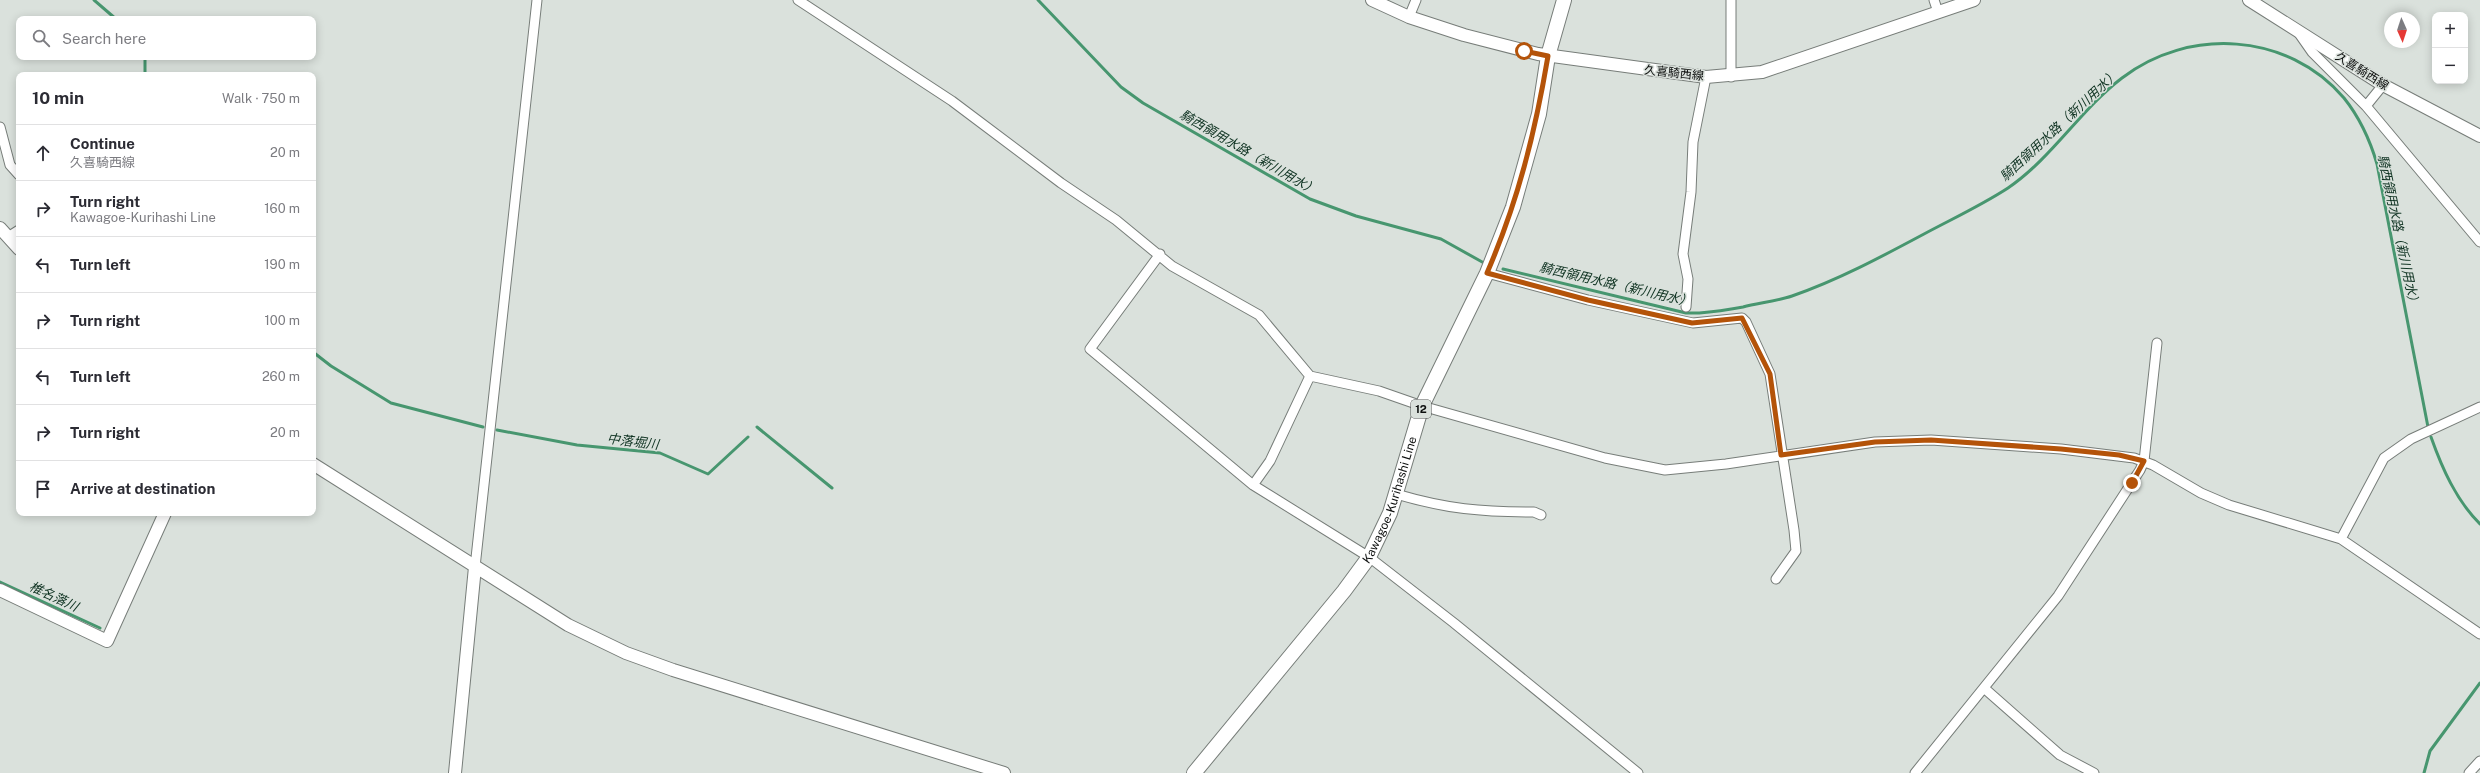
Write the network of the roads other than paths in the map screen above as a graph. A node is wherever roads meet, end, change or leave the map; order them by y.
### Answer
1 (537, 0) edge
2 (798, 0) edge
3 (1372, 0) edge
4 (1416, 0) edge
5 (1564, 0) edge
6 (1731, 0) edge
7 (1934, 0) edge
8 (1974, 0) edge
9 (2253, 1) edge
10 (1938, 12) junction
11 (1409, 17) junction
12 (2298, 31) junction
13 (1548, 56) junction
14 (1731, 76) junction
15 (1706, 77) junction
16 (2383, 85) junction
17 (2366, 106) junction
18 (0, 127) edge
19 (2480, 136) edge
20 (16, 172) edge
21 (16, 231) edge
22 (4, 233) edge
23 (2480, 242) edge
24 (16, 246) edge
25 (1160, 254) junction
26 (1487, 273) junction
27 (1686, 307) dead end
28 (2157, 343) dead end
29 (1310, 376) junction
30 (1422, 406) junction
31 (2480, 407) edge
32 (1781, 455) junction
33 (2144, 461) junction
34 (316, 466) edge
35 (1253, 485) junction
36 (1396, 494) junction
37 (1541, 515) dead end
38 (164, 516) edge
39 (2341, 539) junction
40 (1369, 557) junction
41 (475, 567) junction
42 (1776, 579) dead end
43 (0, 590) edge
44 (2480, 634) edge
45 (1984, 688) junction
46 (2480, 761) edge
47 (455, 773) edge
48 (1004, 773) edge
49 (1194, 773) edge
50 (1638, 773) edge
51 (1915, 773) edge
52 (2094, 773) edge
53 (2469, 773) edge

1 - 41 street
2 - 25 street
3 - 11 street, 久喜騎西線
4 - 11 street
5 - 13 main road, Kawagoe-Kurihashi Line / 12
6 - 14 street
7 - 10 street
8 - 10 street, 久喜騎西線
9 - 12 street, 久喜騎西線
10 - 14 street, 久喜騎西線
11 - 13 street, 久喜騎西線
12 - 16 street, 久喜騎西線
12 - 17 street
13 - 15 street, 久喜騎西線
13 - 26 main road, Kawagoe-Kurihashi Line / 12
14 - 15 street, 久喜騎西線
15 - 27 street
16 - 17 street
16 - 19 street, 久喜騎西線
17 - 23 street
18 - 20 street
21 - 22 street
22 - 24 street
25 - 29 street
25 - 35 street
26 - 30 main road, Kawagoe-Kurihashi Line / 12
26 - 32 street
28 - 33 street
29 - 30 street
29 - 35 street
30 - 32 street
30 - 36 main road, Kawagoe-Kurihashi Line / 12
31 - 39 street
32 - 33 street
32 - 42 street
33 - 39 street
33 - 45 street
34 - 41 street
35 - 40 street
36 - 37 street
36 - 40 main road, Kawagoe-Kurihashi Line / 12
38 - 43 street
39 - 44 street
40 - 49 main road, Kawagoe-Kurihashi Line / 12
40 - 50 street
41 - 47 street
41 - 48 street
45 - 51 street
45 - 52 street
46 - 53 street

